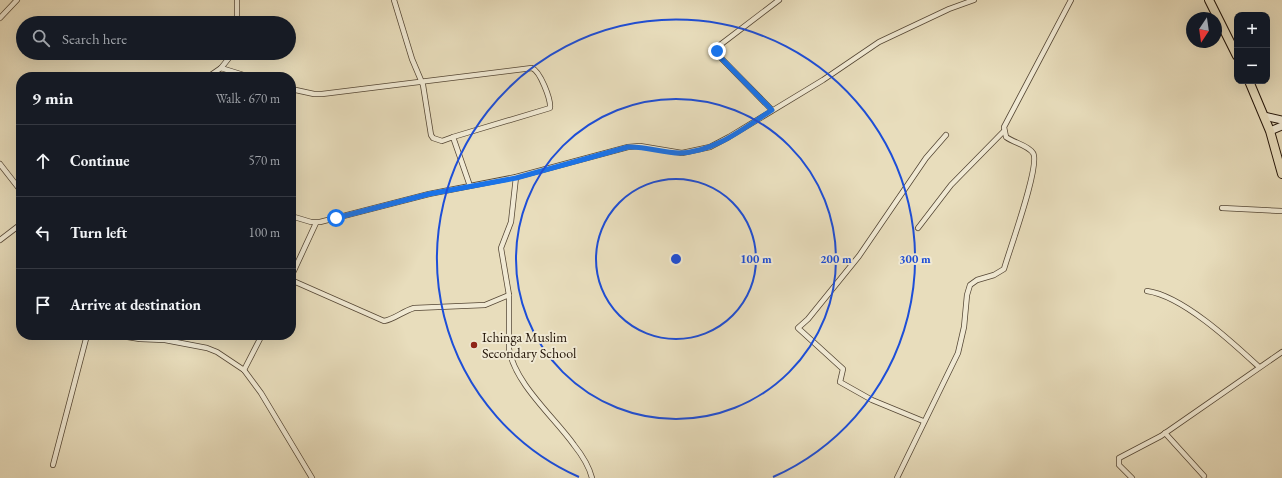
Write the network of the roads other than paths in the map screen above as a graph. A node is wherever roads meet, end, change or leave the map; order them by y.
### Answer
1 (17, 0) edge
2 (237, 0) edge
3 (394, 0) edge
4 (779, 0) edge
5 (974, 0) edge
6 (1071, 0) edge
7 (1209, 0) edge
8 (237, 16) edge
9 (0, 18) edge
10 (1234, 50) edge
11 (227, 60) edge
12 (221, 68) junction
13 (215, 72) edge
14 (234, 72) edge
15 (421, 82) junction
16 (1250, 84) edge
17 (296, 90) edge
18 (772, 110) junction
19 (1264, 116) junction
20 (1282, 120) edge
21 (1282, 126) edge
22 (1004, 131) junction
23 (1270, 131) junction
24 (946, 135) dead end
25 (453, 137) junction
26 (0, 164) edge
27 (1282, 174) edge
28 (516, 178) junction
29 (16, 185) edge
30 (470, 186) junction
31 (1222, 208) dead end
32 (1282, 211) edge
33 (296, 217) edge
34 (316, 222) junction
35 (16, 228) edge
36 (918, 228) dead end
37 (0, 240) edge
38 (296, 268) edge
39 (296, 281) edge
40 (1147, 291) dead end
41 (509, 295) junction
42 (86, 340) edge
43 (165, 340) edge
44 (259, 340) edge
45 (1282, 352) edge
46 (1259, 367) junction
47 (244, 370) junction
48 (923, 422) junction
49 (1165, 433) junction
50 (53, 465) dead end
51 (1204, 476) dead end
52 (312, 478) edge
53 (592, 478) edge
54 (897, 478) edge
55 (1132, 478) edge

1 - 9 street
2 - 8 street
3 - 15 street
4 - 18 street
5 - 18 street
6 - 22 street
7 - 10 highway
11 - 12 street
12 - 13 street
12 - 14 street
15 - 17 street
15 - 25 street
15 - 25 street
16 - 19 highway
18 - 28 street
19 - 20 street
19 - 23 highway
21 - 23 street
22 - 36 street
22 - 48 street
23 - 27 highway
24 - 48 street
25 - 30 street
26 - 29 street
28 - 30 street
28 - 41 street
30 - 34 street
31 - 32 street
33 - 34 street
34 - 38 street
35 - 37 street
39 - 41 street
40 - 46 street
41 - 53 street
42 - 50 street
43 - 47 street
44 - 47 street
45 - 46 street
46 - 49 street
47 - 52 street
48 - 54 street
49 - 51 street
49 - 55 street

